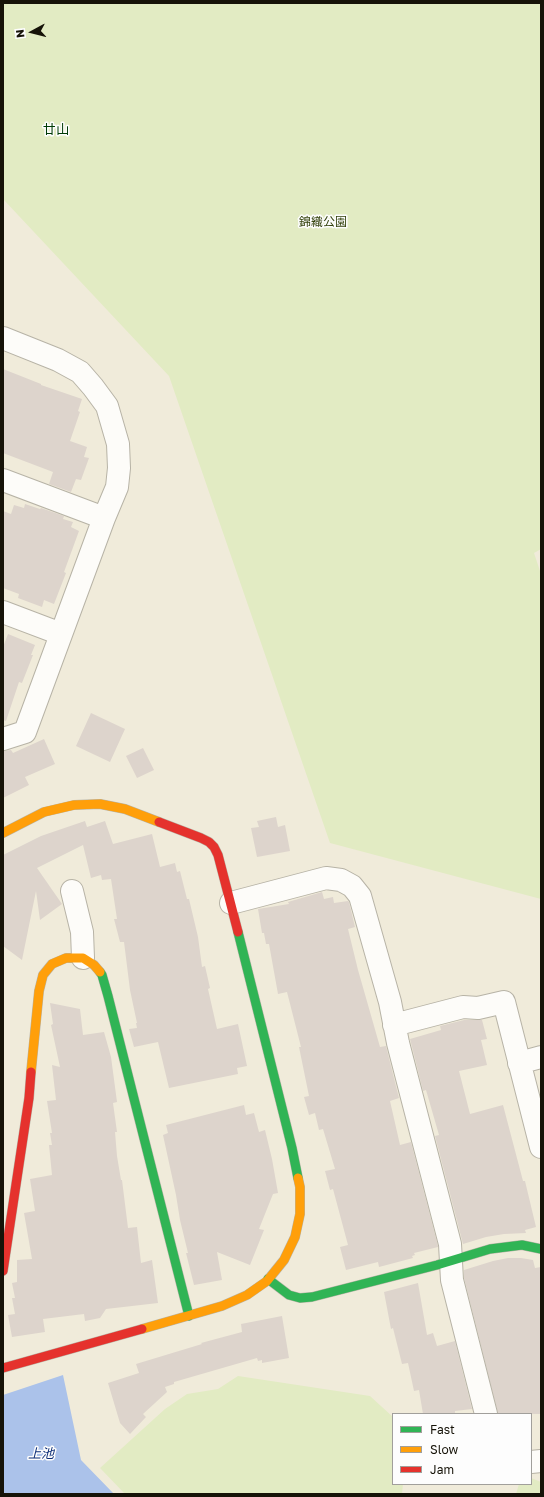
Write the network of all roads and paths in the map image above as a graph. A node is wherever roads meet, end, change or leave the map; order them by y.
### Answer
1 (3, 338) edge
2 (3, 480) edge
3 (104, 518) junction
4 (3, 612) edge
5 (61, 634) junction
6 (3, 739) edge
7 (3, 833) edge
8 (72, 891) dead end
9 (231, 903) junction
10 (83, 958) junction
11 (394, 1025) junction
12 (541, 1057) edge
13 (519, 1063) junction
14 (541, 1146) edge
15 (541, 1249) edge
16 (450, 1261) junction
17 (3, 1271) edge
18 (268, 1279) junction
19 (189, 1316) junction
20 (3, 1368) edge
21 (486, 1413) edge

1 - 3 street
2 - 3 street
3 - 5 street
4 - 5 street
5 - 6 street
7 - 9 street
8 - 10 street
9 - 11 street
9 - 18 street
10 - 17 street
10 - 19 street
11 - 13 street
11 - 16 street
12 - 13 street
13 - 14 street
15 - 16 street
16 - 18 street
16 - 21 street
18 - 19 street
19 - 20 street

